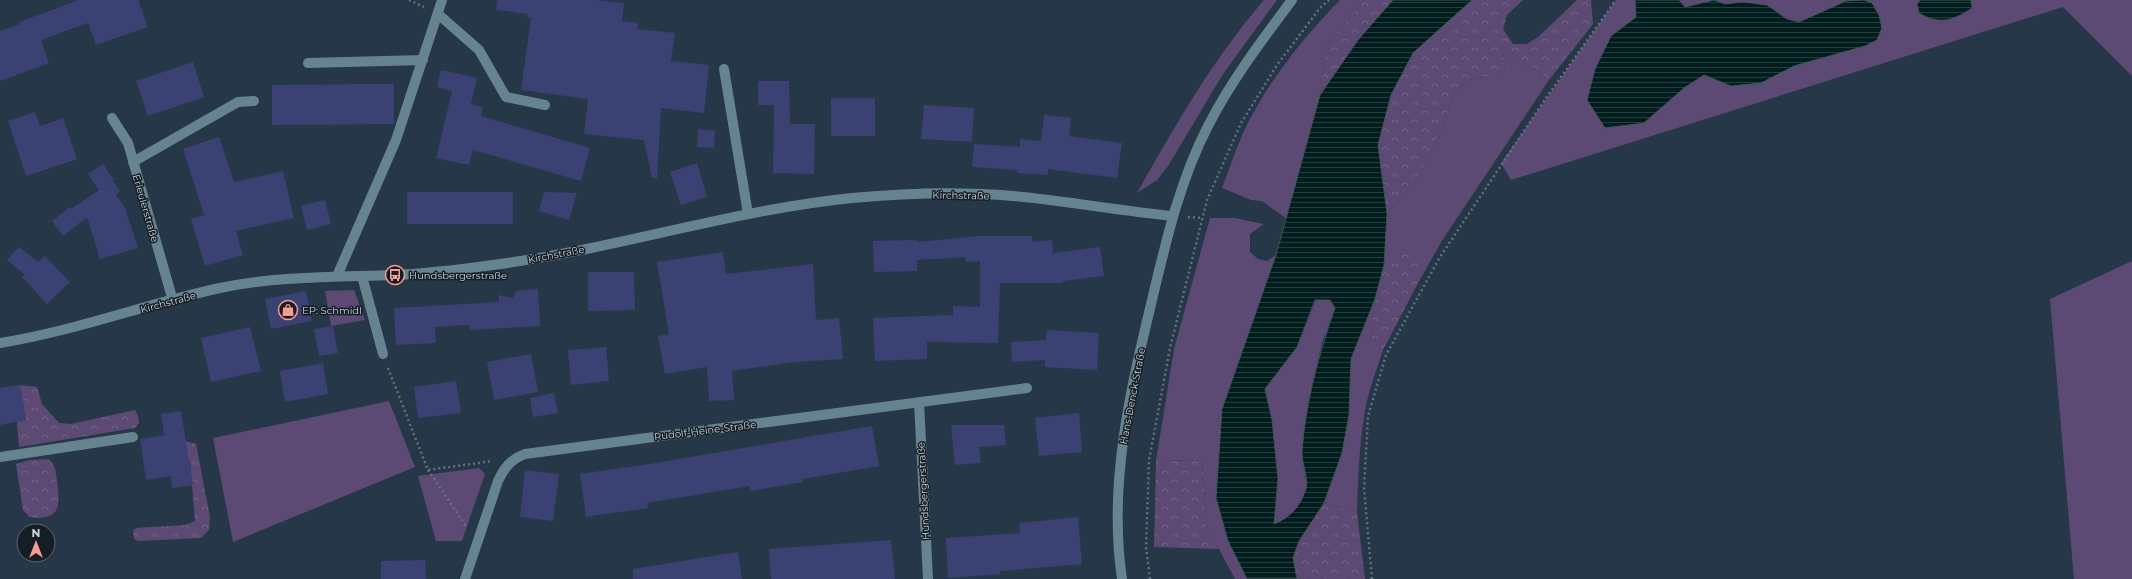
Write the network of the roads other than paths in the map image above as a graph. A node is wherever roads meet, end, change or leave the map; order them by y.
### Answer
1 (442, 0) edge
2 (1292, 0) edge
3 (438, 14) junction
4 (423, 60) junction
5 (308, 63) dead end
6 (724, 69) dead end
7 (254, 101) dead end
8 (545, 105) dead end
9 (112, 118) dead end
10 (133, 162) junction
11 (748, 214) junction
12 (1173, 216) junction
13 (337, 276) junction
14 (362, 276) junction
15 (174, 301) junction
16 (0, 343) edge
17 (383, 354) road end
18 (1027, 388) dead end
19 (919, 402) junction
20 (133, 437) dead end
21 (0, 457) edge
22 (464, 579) edge
23 (928, 579) edge
24 (1122, 579) edge

1 - 3 street
2 - 12 street, Hans-Denck-Straße
3 - 4 street
3 - 8 street
4 - 5 street
4 - 13 street
6 - 11 street
7 - 10 street
9 - 10 street, Erleulerstraße
10 - 15 street, Erleulerstraße
11 - 12 street, Kirchstraße
11 - 14 street, Kirchstraße
12 - 24 street, Hans-Denck-Straße
13 - 14 street, Kirchstraße
13 - 15 street, Kirchstraße
14 - 17 street
15 - 16 street, Kirchstraße
18 - 19 street, Rudolf-Heine-Straße
19 - 22 street, Rudolf-Heine-Straße
19 - 23 street, Hundsbergerstraße
20 - 21 street

